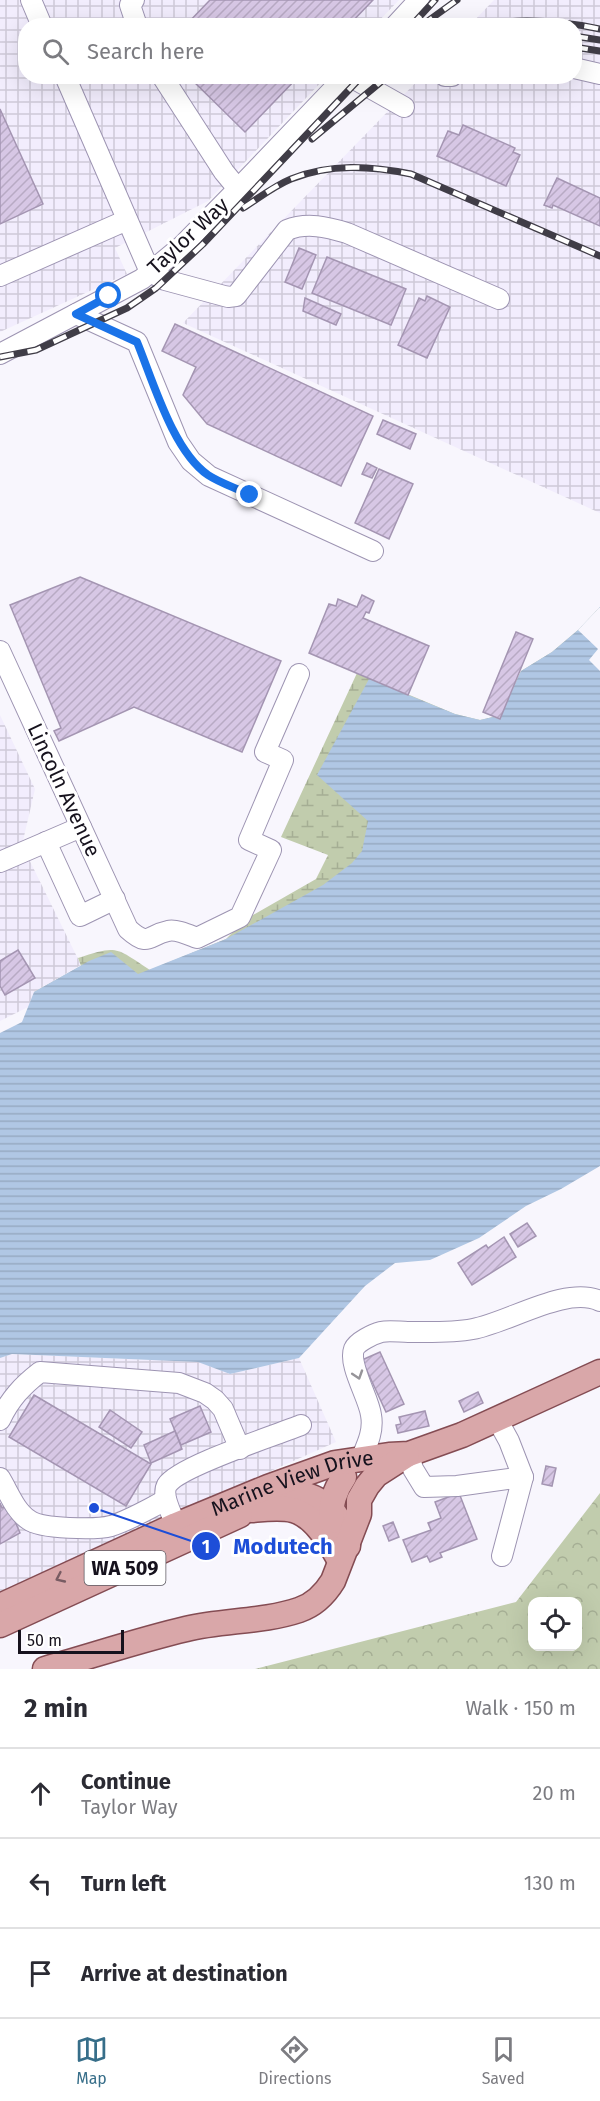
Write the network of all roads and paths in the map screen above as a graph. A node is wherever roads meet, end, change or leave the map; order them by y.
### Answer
1 (31, 0) edge
2 (419, 0) edge
3 (130, 2) edge
4 (39, 18) edge
5 (135, 18) edge
6 (402, 18) edge
7 (582, 70) edge
8 (600, 74) edge
9 (68, 84) edge
10 (167, 84) edge
11 (339, 84) edge
12 (362, 84) edge
13 (404, 107) dead end
14 (238, 189) junction
15 (127, 220) junction
16 (150, 272) junction
17 (0, 276) edge
18 (499, 299) dead end
19 (76, 314) junction
20 (0, 354) edge
21 (373, 551) dead end
22 (0, 651) edge
23 (299, 674) dead end
24 (81, 827) junction
25 (46, 842) junction
26 (0, 862) edge
27 (115, 899) junction
28 (600, 1301) edge
29 (600, 1372) edge
30 (497, 1419) junction
31 (0, 1420) edge
32 (302, 1425) dead end
33 (240, 1449) junction
34 (399, 1454) junction
35 (361, 1459) junction
36 (344, 1477) junction
37 (523, 1477) junction
38 (0, 1478) edge
39 (268, 1487) junction
40 (294, 1490) junction
41 (166, 1500) junction
42 (331, 1509) junction
43 (251, 1510) junction
44 (176, 1525) junction
45 (340, 1550) junction
46 (502, 1556) dead end
47 (0, 1606) edge
48 (0, 1625) edge
49 (45, 1669) edge

1 - 4 street
2 - 6 street
3 - 5 street
7 - 8 street
9 - 15 street
10 - 14 street
11 - 14 street, Taylor Way
12 - 13 street
14 - 16 street, Taylor Way
15 - 16 street
15 - 17 street
16 - 18 street
16 - 19 street, Taylor Way
19 - 20 street, Taylor Way
19 - 21 street
22 - 24 street, Lincoln Avenue
23 - 27 street, Lincoln Avenue
24 - 25 street
24 - 27 street, Lincoln Avenue
25 - 26 street
25 - 27 street
28 -> 35 street
29 - 30 main road, Marine View Drive / WA 509
30 - 34 main road, Marine View Drive / WA 509
30 - 37 street
31 - 33 street
32 - 33 street
33 - 41 street
34 - 35 main road, Marine View Drive / WA 509
34 - 36 main road, Marine View Drive / WA 509
34 - 37 street
34 - 45 main road
35 - 39 main road, Marine View Drive / WA 509
36 - 40 main road, Marine View Drive / WA 509
36 - 42 main road
37 - 46 street
38 - 41 street
39 - 40 main road
39 - 44 main road, Marine View Drive / WA 509
40 - 42 main road
40 - 43 main road, Marine View Drive / WA 509
41 - 44 street
42 - 45 main road
43 - 45 main road
43 - 48 main road, Marine View Drive / WA 509
44 -> 47 main road, Marine View Drive / WA 509
45 - 49 main road

